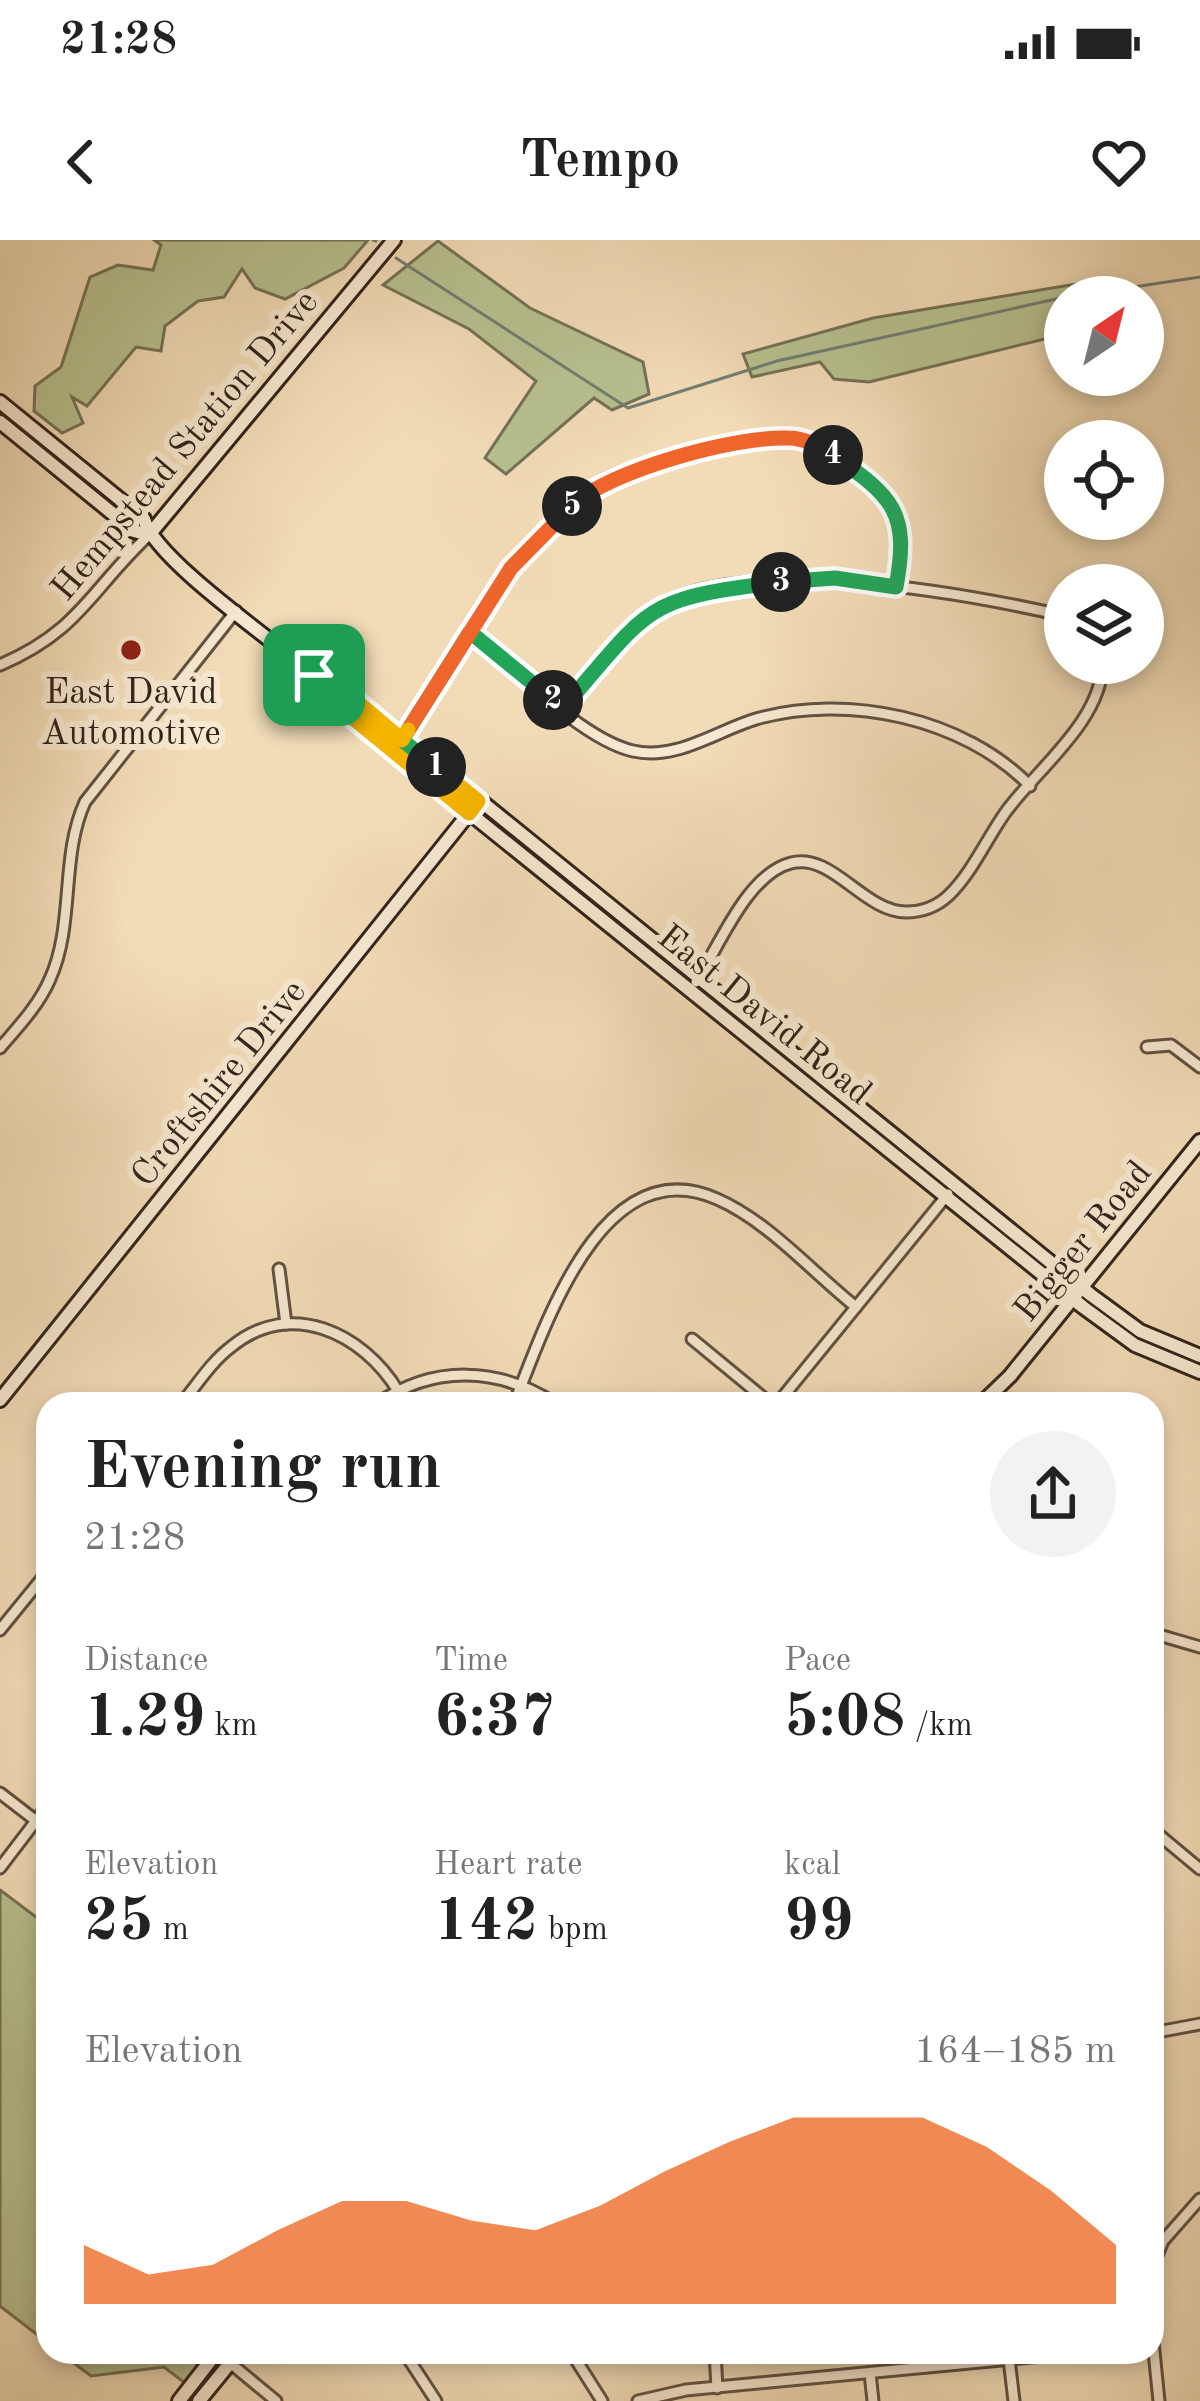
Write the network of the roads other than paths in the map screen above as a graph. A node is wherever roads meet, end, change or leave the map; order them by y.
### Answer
1 (394, 240) edge
2 (0, 402) edge
3 (0, 422) edge
4 (148, 535) junction
5 (896, 587) junction
6 (236, 611) junction
7 (1044, 612) edge
8 (470, 632) junction
9 (0, 664) edge
10 (1099, 684) edge
11 (563, 708) junction
12 (398, 746) junction
13 (1030, 786) junction
14 (478, 801) junction
15 (469, 813) junction
16 (699, 978) junction
17 (690, 991) junction
18 (1147, 1047) dead end
19 (0, 1048) edge
20 (1200, 1067) edge
21 (1200, 1142) edge
22 (955, 1185) junction
23 (945, 1197) junction
24 (279, 1269) dead end
25 (1077, 1294) junction
26 (856, 1307) junction
27 (286, 1324) junction
28 (692, 1339) dead end
29 (1200, 1356) edge
30 (1200, 1372) edge
31 (1010, 1376) junction
32 (522, 1384) junction
33 (398, 1390) junction
34 (191, 1392) edge
35 (395, 1392) edge
36 (519, 1392) edge
37 (536, 1392) edge
38 (759, 1392) edge
39 (784, 1392) edge
40 (993, 1392) edge
41 (1001, 1392) edge
42 (0, 1400) edge
43 (36, 1586) edge
44 (0, 1630) edge
45 (1164, 1636) edge
46 (1200, 1647) edge
47 (0, 1793) edge
48 (35, 1821) joint
49 (1164, 1839) edge
50 (0, 1868) edge
51 (1200, 1868) edge
52 (1200, 2024) edge
53 (1164, 2031) edge
54 (1200, 2199) edge
55 (1164, 2240) edge
56 (208, 2364) edge
57 (228, 2364) edge
58 (241, 2364) edge
59 (412, 2364) edge
60 (579, 2364) edge
61 (716, 2364) edge
62 (962, 2364) edge
63 (1010, 2364) edge
64 (1155, 2364) edge
65 (943, 2366) joint
66 (870, 2373) junction
67 (717, 2388) junction
68 (179, 2401) edge
69 (199, 2401) edge
70 (276, 2401) edge
71 (436, 2401) edge
72 (602, 2401) edge
73 (638, 2401) edge
74 (873, 2401) edge
75 (1014, 2401) edge
76 (1159, 2401) edge

1 - 4 street, Hempstead Station Drive
2 - 4 street, East David Road
3 - 4 street, East David Road
4 - 6 street, East David Road
4 - 9 street, Hempstead Station Drive
5 - 7 street
5 - 8 street
5 - 11 street
6 - 12 street, East David Road
6 - 19 street
8 - 11 street
8 - 12 street
10 - 13 street
11 - 13 street
12 - 14 street, East David Road
12 - 15 street, East David Road
13 - 16 street
14 - 15 street, Croftshire Drive
14 - 16 street, East David Road
15 - 17 street, East David Road
15 - 42 street, Croftshire Drive
16 - 17 street
16 - 22 street, East David Road
17 - 23 street, East David Road
18 - 20 street
21 - 25 street, Bigger Road
22 - 23 street
22 - 25 street, East David Road
23 - 25 street, East David Road
23 - 26 street
24 - 27 street
25 - 29 street, East David Road
25 - 30 street, East David Road
25 - 31 street, Bigger Road
26 - 32 street
26 - 39 street
27 - 33 street
27 - 34 street
28 - 38 street
31 - 40 street, Bigger Road
31 - 41 street, Bigger Road
32 - 33 street
32 - 36 street
32 - 37 street
33 - 35 street
43 - 44 street
45 - 46 street
47 - 48 street
48 - 50 street
49 - 51 street
52 - 53 street
54 - 55 street
56 - 68 street
57 - 69 street
58 - 70 street
59 - 71 street
60 - 72 street
61 - 67 street
62 - 65 street
63 - 75 street
64 - 76 street
65 - 66 street
66 - 67 street
66 - 74 street
67 - 73 street

